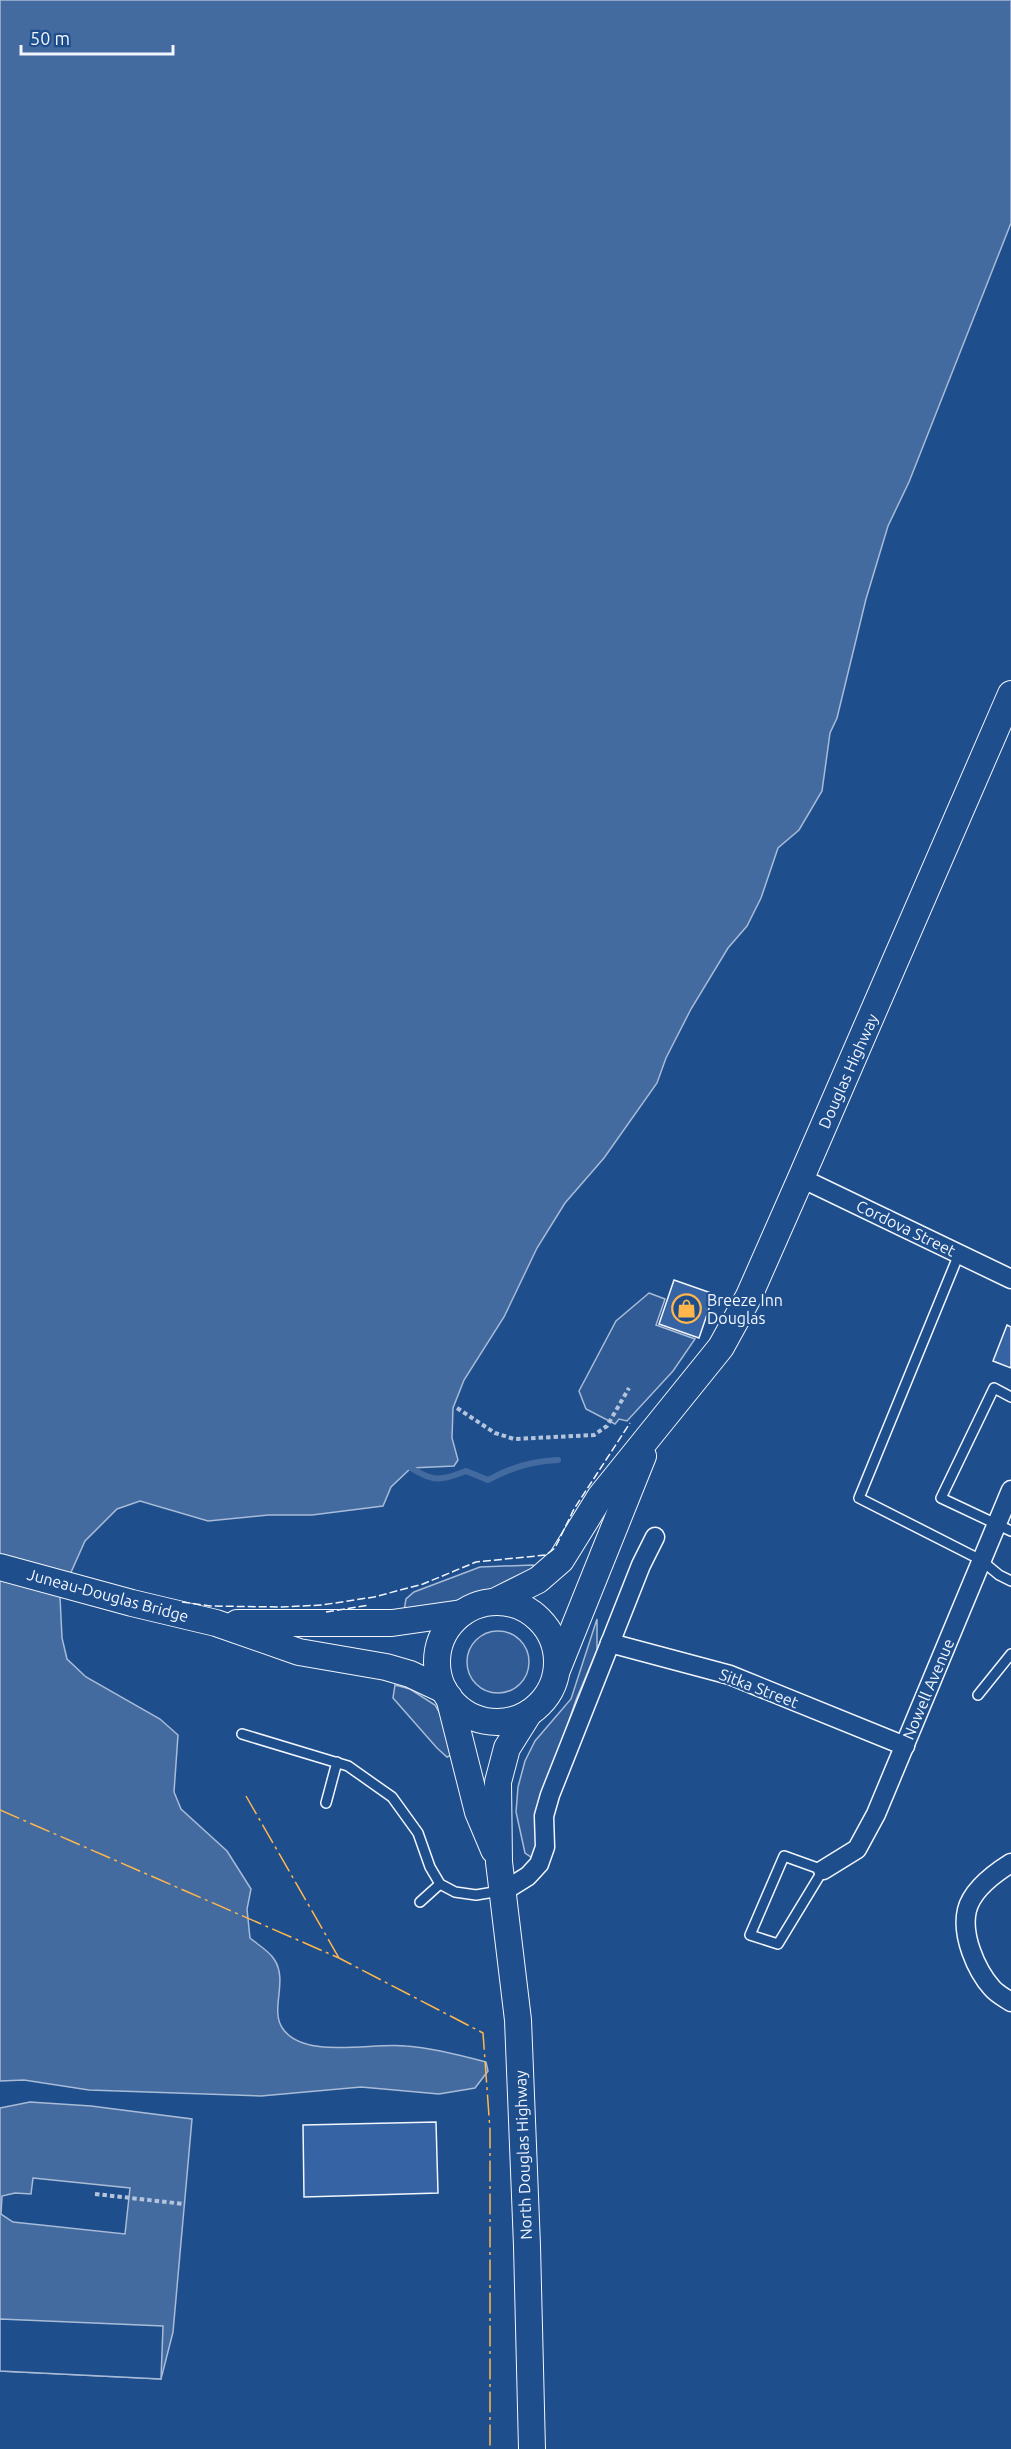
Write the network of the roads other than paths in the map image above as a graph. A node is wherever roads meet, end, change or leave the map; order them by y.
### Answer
1 (1011, 694) edge
2 (801, 1178) junction
3 (959, 1254) junction
4 (1011, 1279) edge
5 (1011, 1396) edge
6 (653, 1430) junction
7 (1011, 1490) edge
8 (1004, 1528) edge
9 (655, 1537) dead end
10 (981, 1560) junction
11 (0, 1567) edge
12 (1011, 1581) edge
13 (494, 1602) junction
14 (462, 1613) junction
15 (216, 1623) junction
16 (610, 1643) junction
17 (1011, 1654) edge
18 (556, 1673) junction
19 (446, 1694) junction
20 (978, 1695) dead end
21 (529, 1713) junction
22 (242, 1734) dead end
23 (905, 1746) junction
24 (337, 1762) junction
25 (326, 1803) dead end
26 (499, 1862) junction
27 (1011, 1863) edge
28 (823, 1870) junction
29 (440, 1884) junction
30 (504, 1891) junction
31 (420, 1902) dead end
32 (1011, 2002) edge
33 (532, 2449) edge

1 - 2 main road, Douglas Highway
2 - 3 street, Cordova Street
2 - 6 main road, Douglas Highway
3 - 4 street, Cordova Street
3 - 10 lane
5 - 8 lane
6 - 13 main road, Douglas Highway
6 - 18 main road
7 - 8 street, Nowell Avenue
8 - 10 street, Nowell Avenue
9 - 16 street
10 - 12 lane
10 - 23 street, Nowell Avenue
11 - 15 main road, Juneau-Douglas Bridge
13 - 14 main road
13 - 18 main road
14 - 15 main road
14 - 19 main road
15 - 19 main road
16 - 23 street, Sitka Street
16 - 30 street
17 - 20 lane
18 - 21 main road
19 - 21 main road
19 - 26 main road
21 - 26 main road
22 - 24 lane
23 - 28 street, Nowell Avenue
24 - 25 lane
24 - 29 lane
26 - 30 main road, North Douglas Highway
27 - 32 street
28 - 28 lane
29 - 30 lane
29 - 31 lane
30 - 33 main road, North Douglas Highway

